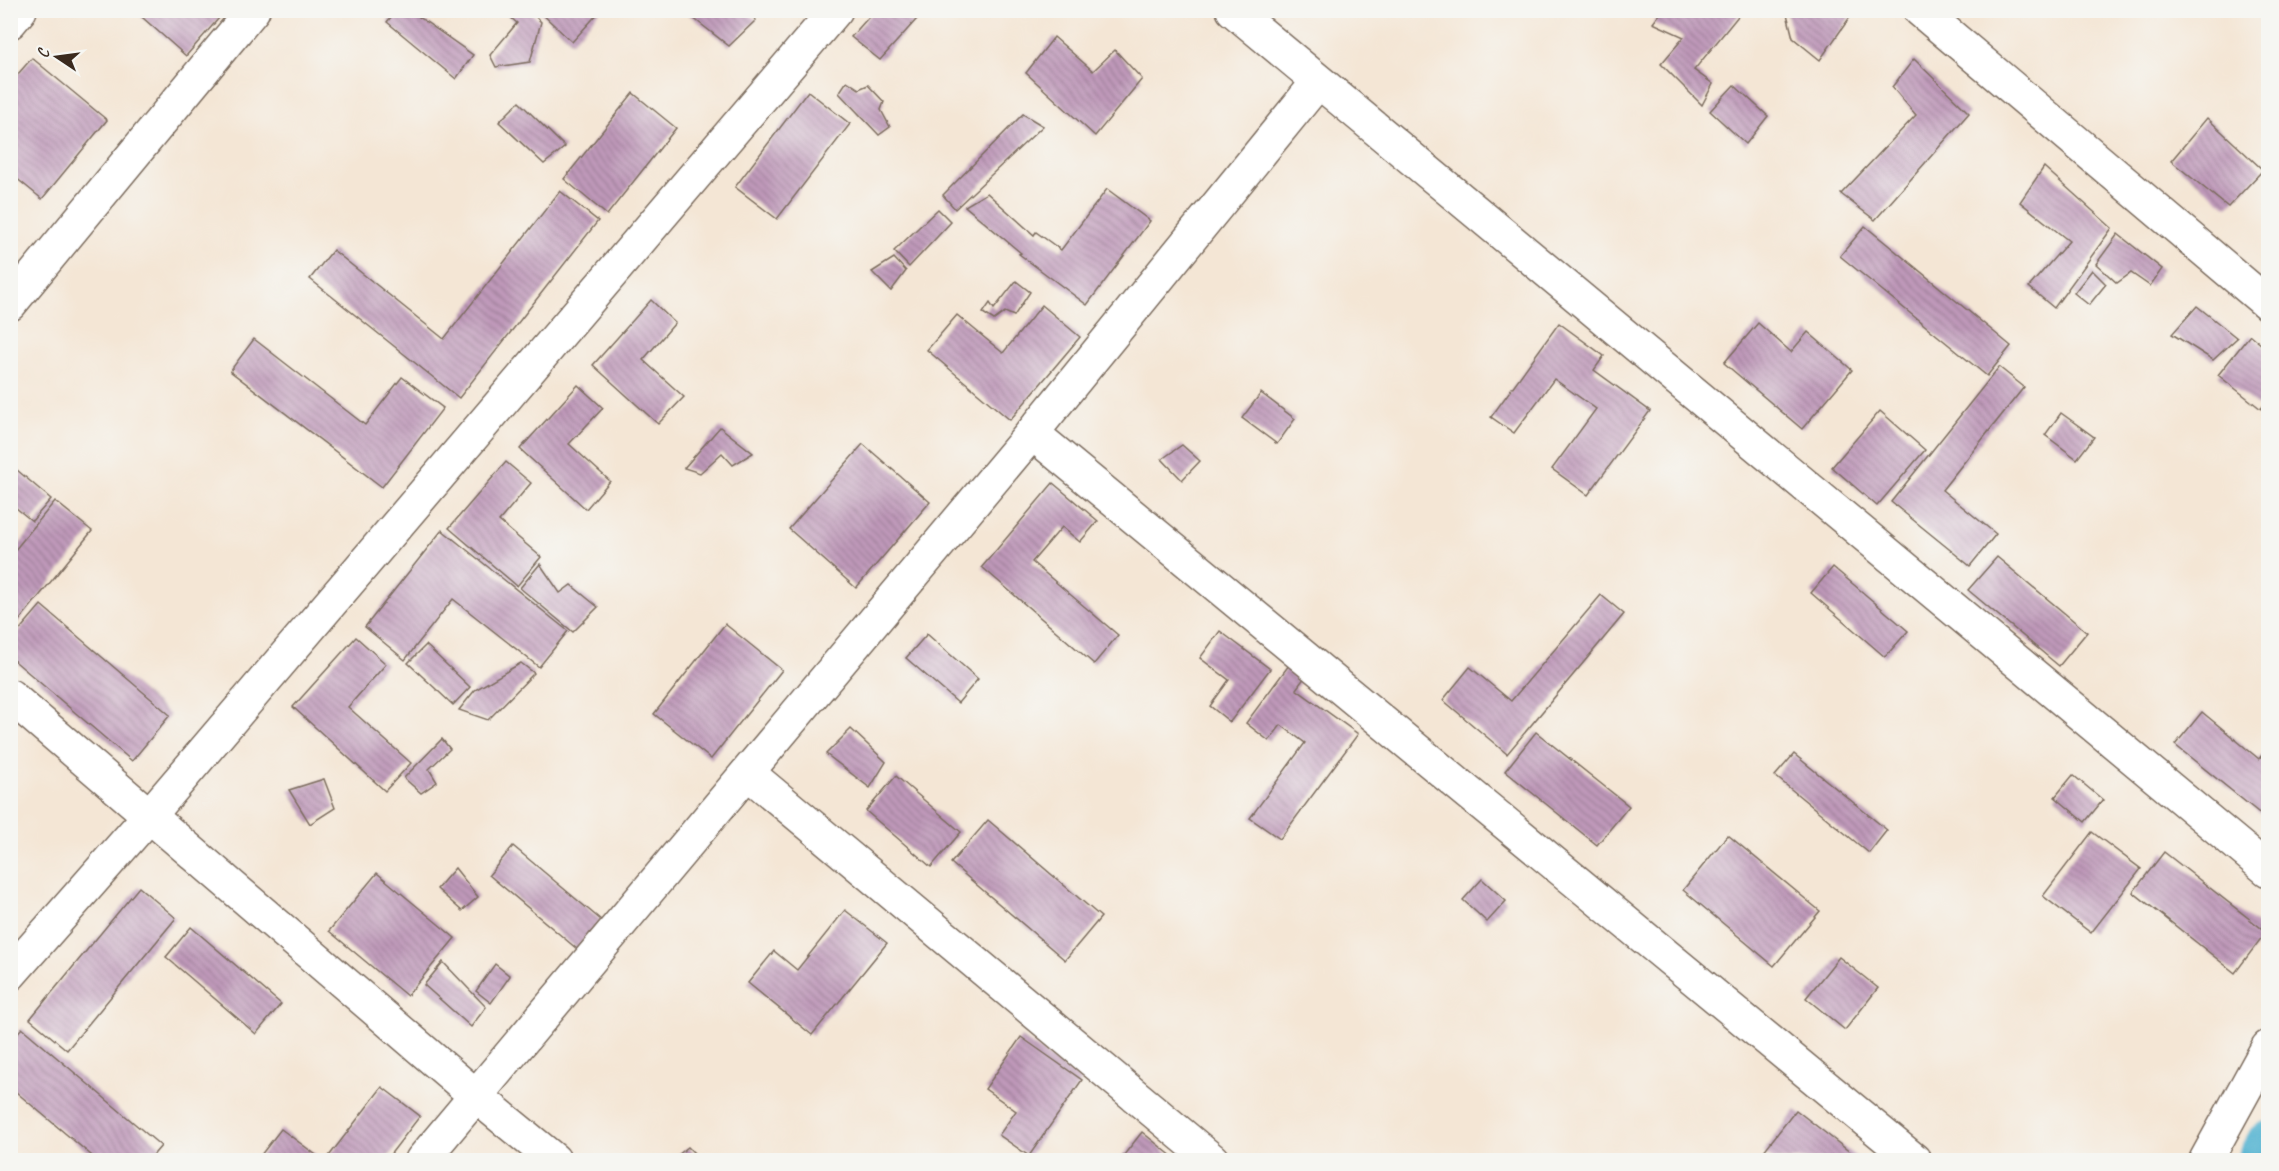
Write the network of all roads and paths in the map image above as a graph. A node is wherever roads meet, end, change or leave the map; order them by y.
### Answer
1 (20, 10) edge
2 (253, 10) edge
3 (836, 10) edge
4 (1233, 10) edge
5 (1920, 10) edge
6 (10, 22) edge
7 (1318, 82) junction
8 (10, 303) edge
9 (2268, 304) edge
10 (1032, 433) junction
11 (10, 696) edge
12 (748, 772) junction
13 (149, 816) junction
14 (2268, 870) edge
15 (10, 974) edge
16 (2268, 1047) edge
17 (476, 1096) junction
18 (422, 1161) edge
19 (554, 1161) edge
20 (1212, 1161) edge
21 (1914, 1161) edge
22 (2206, 1161) edge

1 - 6 street
2 - 8 street
3 - 13 street
4 - 7 street
5 - 9 street
7 - 10 street
7 - 14 street
10 - 12 street
10 - 21 street
11 - 13 street
12 - 17 street
12 - 20 street
13 - 15 street
13 - 17 street
16 - 22 street
17 - 18 street
17 - 19 street

